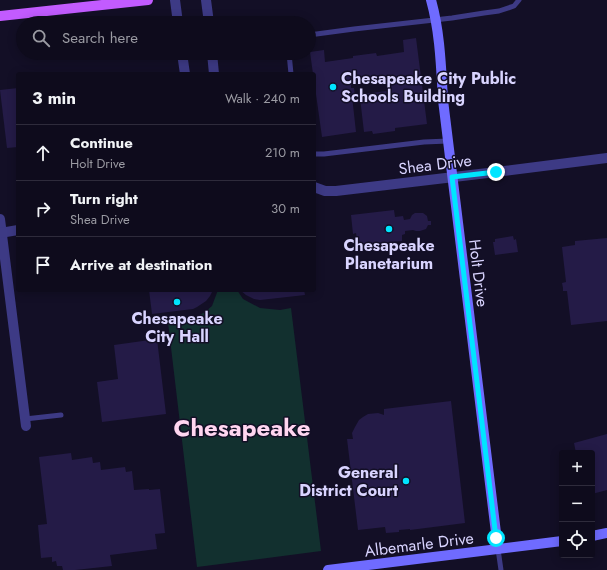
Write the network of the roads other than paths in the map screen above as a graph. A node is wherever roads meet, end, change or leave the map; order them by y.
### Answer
1 (148, 0) edge
2 (175, 0) edge
3 (206, 0) edge
4 (431, 0) edge
5 (519, 0) edge
6 (0, 16) edge
7 (177, 16) edge
8 (208, 16) edge
9 (436, 20) junction
10 (316, 34) edge
11 (183, 60) edge
12 (213, 60) edge
13 (290, 60) edge
14 (185, 72) edge
15 (214, 72) edge
16 (291, 72) edge
17 (448, 141) junction
18 (316, 154) edge
19 (607, 158) edge
20 (452, 177) junction
21 (316, 188) edge
22 (0, 219) edge
23 (16, 230) edge
24 (1, 233) edge
25 (61, 415) dead end
26 (25, 422) joint
27 (607, 533) edge
28 (595, 535) edge
29 (559, 541) edge
30 (498, 549) junction
31 (328, 570) edge
32 (500, 570) edge

1 - 6 main road
2 - 7 street
3 - 8 street
4 - 9 street, Holt Drive
5 - 9 lane
9 - 10 lane
9 - 17 street, Holt Drive
11 - 14 street
12 - 15 street
13 - 16 lane
17 - 18 lane
17 - 20 street, Holt Drive
19 - 20 street, Shea Drive
20 - 21 street, Shea Drive
20 - 30 street, Holt Drive
22 - 24 street
23 - 24 street
24 - 26 street
25 - 26 lane
27 - 28 street
29 - 30 street, Albemarle Drive
30 - 31 street, Albemarle Drive
30 - 32 lane

